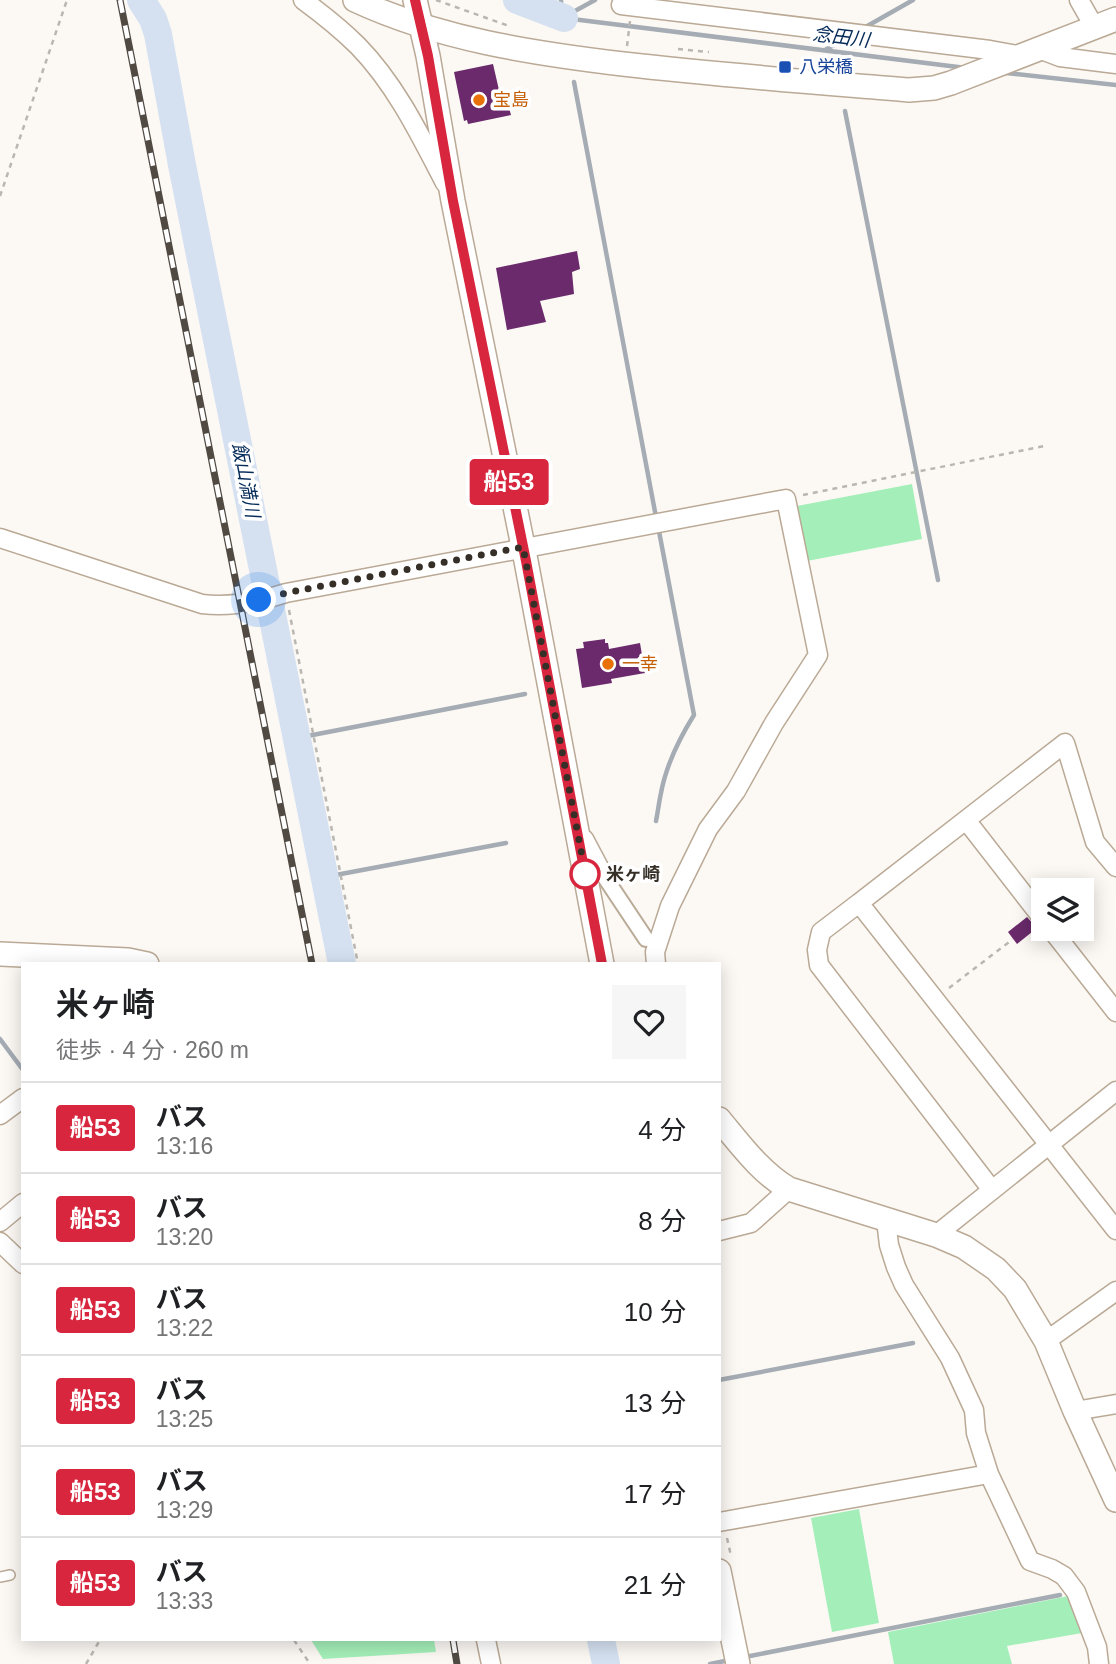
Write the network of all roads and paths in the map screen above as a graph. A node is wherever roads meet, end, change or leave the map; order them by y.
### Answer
1 (67, 0) edge
2 (303, 0) edge
3 (355, 0) edge
4 (415, 0) edge
5 (436, 0) edge
6 (1079, 0) edge
7 (630, 9) edge
8 (1105, 24) edge
9 (421, 27) junction
10 (516, 28) dead end
11 (629, 37) dead end
12 (674, 49) dead end
13 (713, 52) dead end
14 (1024, 55) junction
15 (1116, 64) edge
16 (0, 196) edge
17 (453, 201) junction
18 (1044, 446) dead end
19 (786, 499) junction
20 (0, 538) edge
21 (523, 547) junction
22 (282, 594) junction
23 (574, 816) junction
24 (966, 820) junction
25 (1116, 867) edge
26 (602, 873) joint
27 (859, 903) junction
28 (1031, 904) edge
29 (1013, 939) dead end
30 (1060, 941) edge
31 (652, 952) edge
32 (0, 954) edge
33 (138, 962) edge
34 (358, 962) edge
35 (602, 962) edge
36 (934, 999) junction
37 (1116, 1012) edge
38 (1116, 1091) edge
39 (21, 1099) edge
40 (0, 1115) edge
41 (721, 1121) edge
42 (1048, 1145) junction
43 (789, 1189) junction
44 (992, 1190) junction
45 (21, 1205) edge
46 (886, 1220) junction
47 (0, 1222) edge
48 (721, 1230) edge
49 (1116, 1230) edge
50 (936, 1235) junction
51 (0, 1242) edge
52 (21, 1262) edge
53 (1116, 1291) edge
54 (1046, 1341) junction
55 (1116, 1404) edge
56 (1075, 1411) junction
57 (989, 1474) junction
58 (1116, 1500) edge
59 (721, 1522) edge
60 (10, 1575) dead end
61 (0, 1577) edge
62 (721, 1581) edge
63 (99, 1641) edge
64 (295, 1641) edge
65 (486, 1641) edge
66 (86, 1664) edge
67 (310, 1664) edge
68 (491, 1664) edge
69 (738, 1664) edge
70 (1099, 1664) edge

1 - 16 path
2 - 17 street
3 - 9 street
4 - 9 street
5 - 10 path
6 - 8 street
7 - 11 path
7 - 14 street
8 - 14 street
9 - 14 street
9 - 17 street
12 - 13 path
14 - 15 street
17 - 21 street
18 - 19 path
19 - 21 street
19 - 31 street
20 - 22 street
21 - 22 street
21 - 23 street
22 - 34 path
23 - 26 street
23 - 35 street
24 - 25 street
24 - 27 street
24 - 28 street
26 - 31 street
27 - 36 street
27 - 44 street
29 - 36 path
30 - 37 street
32 - 33 street
36 - 42 street
38 - 42 street
39 - 40 street
41 - 43 street
42 - 44 street
42 - 49 street
43 - 46 street
43 - 48 street
44 - 50 street
45 - 47 street
46 - 50 street
46 - 57 street
50 - 54 street
51 - 52 street
53 - 54 street
54 - 56 street
55 - 56 street
56 - 58 street
57 - 59 street
57 - 70 street
60 - 61 lane
62 - 69 street
63 - 66 path
64 - 67 path
65 - 68 street

